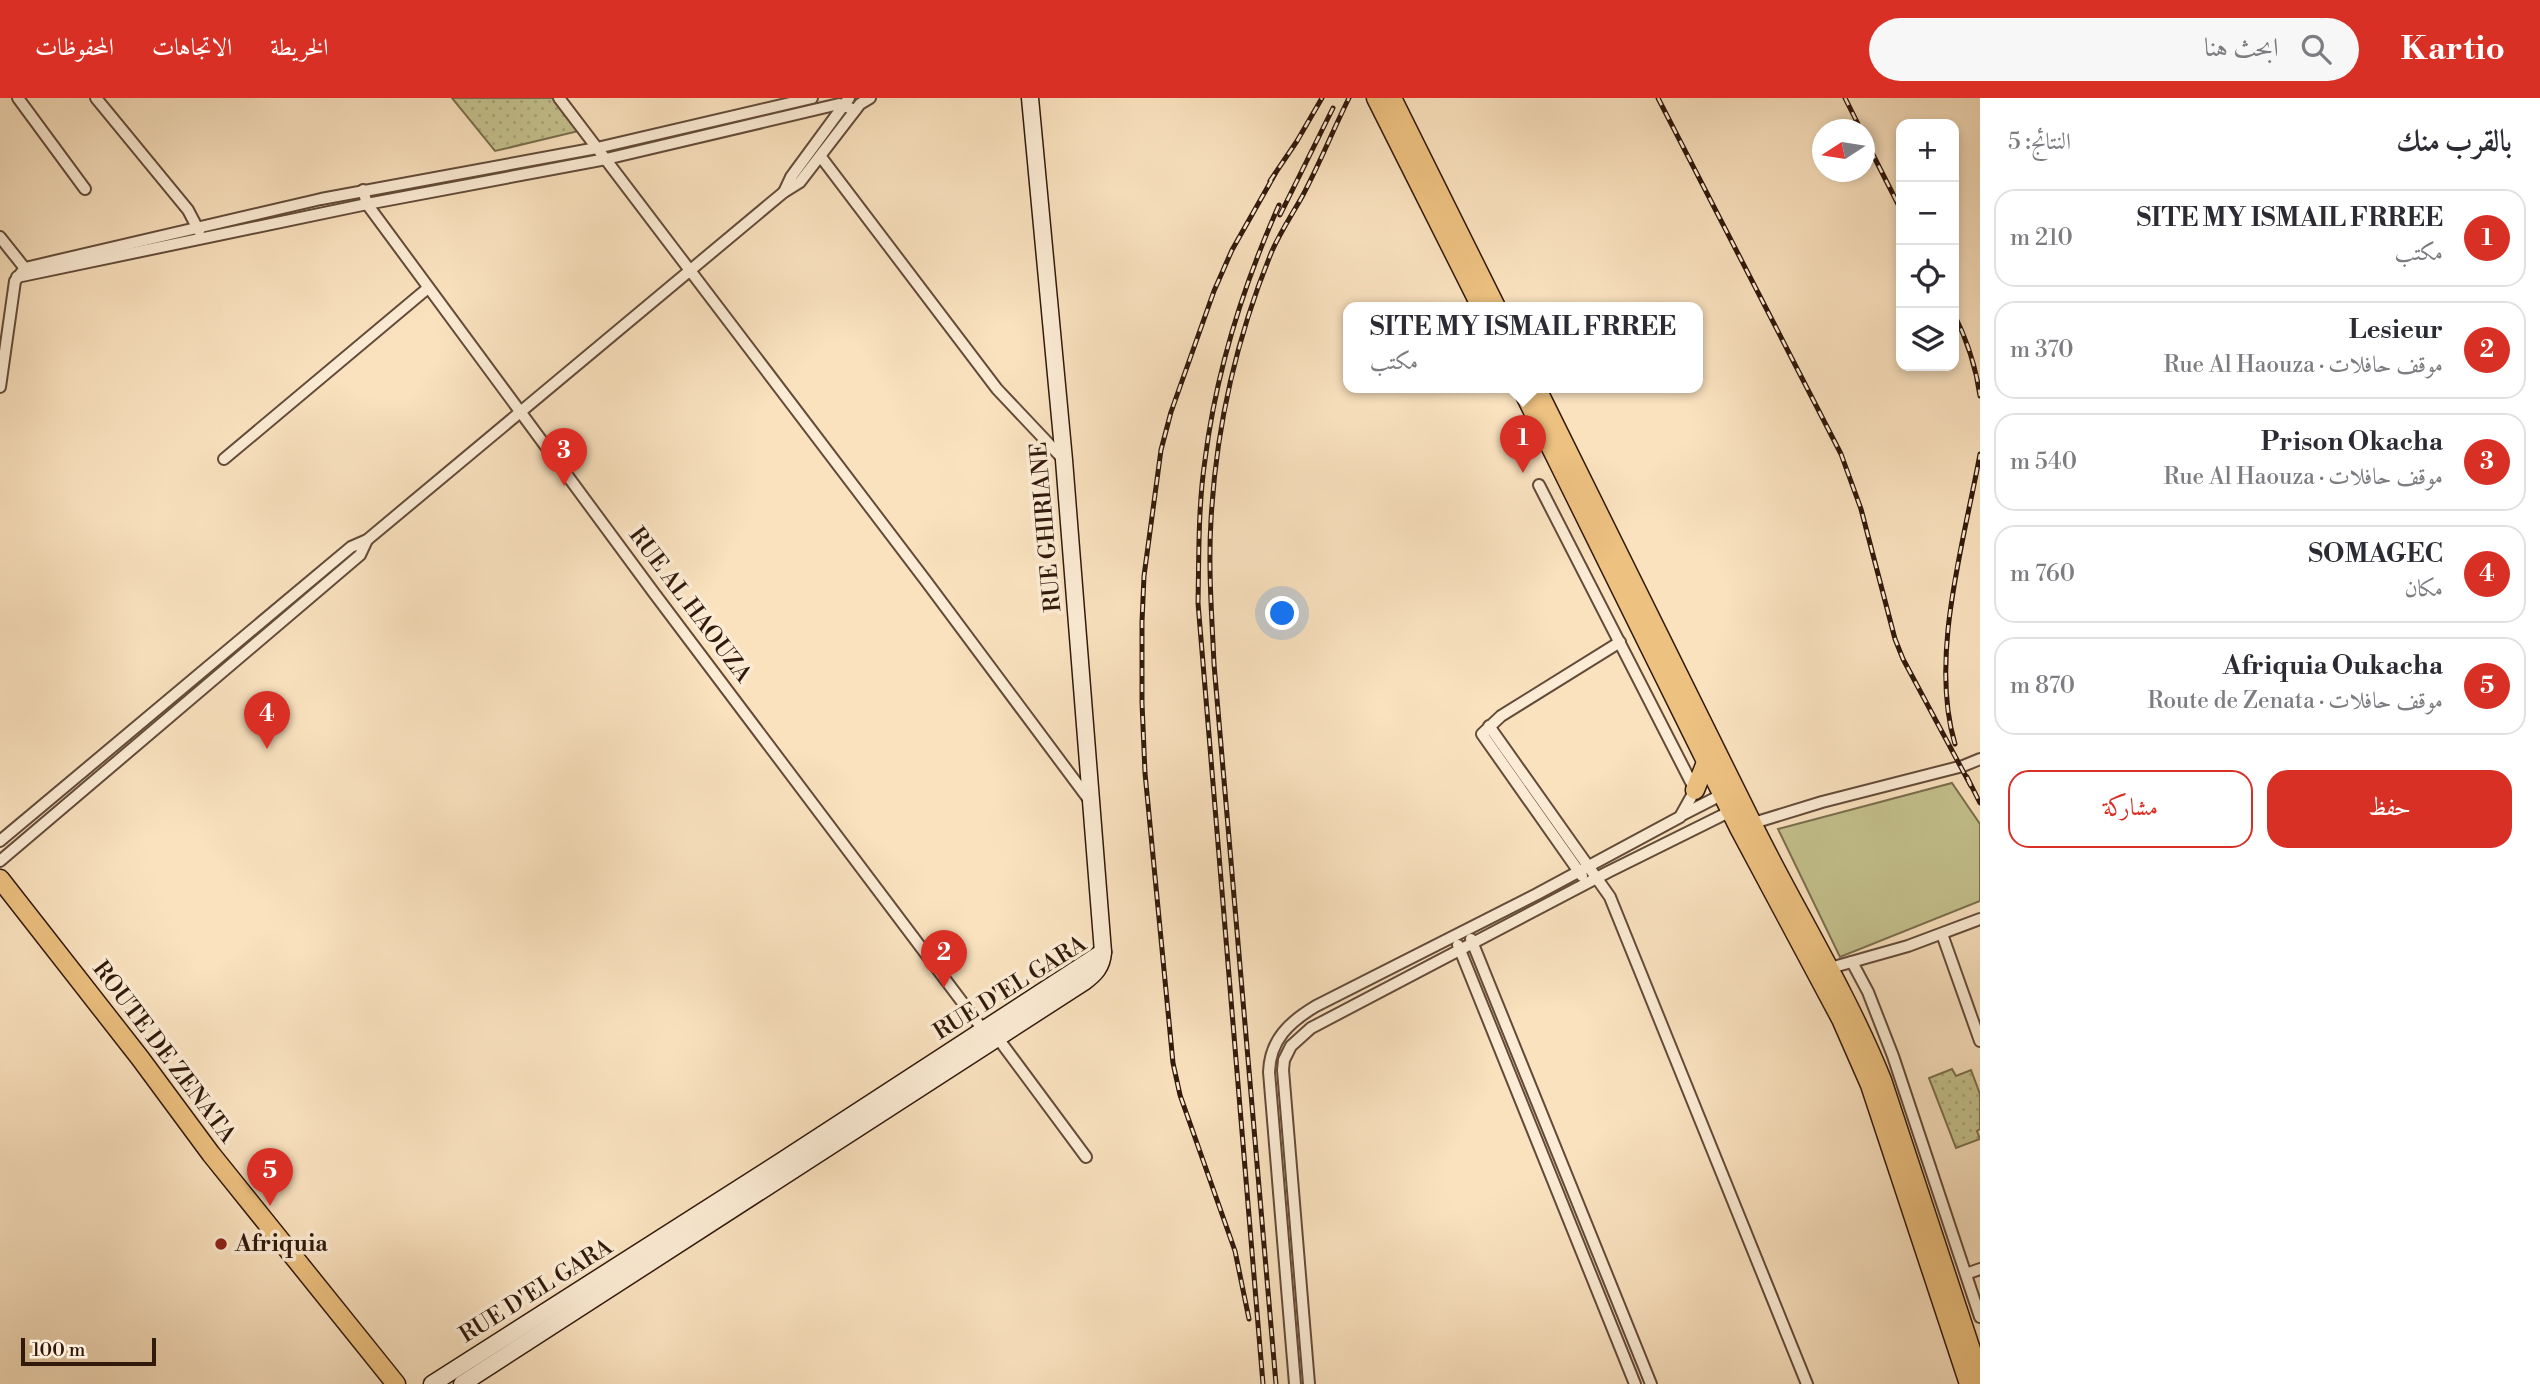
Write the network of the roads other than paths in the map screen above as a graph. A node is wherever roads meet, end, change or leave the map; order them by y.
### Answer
1 (18, 98) edge
2 (96, 98) edge
3 (559, 98) edge
4 (812, 98) edge
5 (1030, 98) edge
6 (1376, 98) edge
7 (1392, 98) edge
8 (855, 102) edge
9 (597, 148) junction
10 (821, 157) junction
11 (606, 159) junction
12 (85, 189) dead end
13 (363, 190) junction
14 (784, 192) junction
15 (367, 204) junction
16 (197, 226) junction
17 (0, 237) edge
18 (201, 239) junction
19 (691, 271) junction
20 (24, 273) junction
21 (428, 288) junction
22 (1478, 302) edge
23 (1494, 302) edge
24 (0, 387) edge
25 (1524, 393) edge
26 (1539, 393) edge
27 (521, 410) junction
28 (224, 458) dead end
29 (1064, 460) junction
30 (1539, 485) dead end
31 (367, 540) junction
32 (1620, 642) junction
33 (1489, 726) junction
34 (1980, 759) edge
35 (1707, 760) junction
36 (1695, 790) junction
37 (1729, 791) junction
38 (1091, 803) junction
39 (1738, 808) junction
40 (1680, 817) junction
41 (1746, 826) junction
42 (0, 841) edge
43 (0, 861) edge
44 (1590, 866) junction
45 (1578, 872) junction
46 (0, 879) edge
47 (1593, 881) junction
48 (1504, 911) junction
49 (1980, 919) edge
50 (1510, 924) junction
51 (1468, 929) junction
52 (1941, 934) junction
53 (1454, 936) junction
54 (1474, 944) junction
55 (1460, 951) junction
56 (1103, 952) joint
57 (1852, 962) junction
58 (1829, 968) junction
59 (1289, 1026) junction
60 (990, 1036) junction
61 (1300, 1038) junction
62 (1980, 1041) edge
63 (1086, 1157) dead end
64 (1590, 1232) junction
65 (1576, 1238) junction
66 (1980, 1269) edge
67 (1966, 1274) junction
68 (598, 1288) junction
69 (1980, 1317) edge
70 (1980, 1377) edge
71 (396, 1384) edge
72 (432, 1384) edge
73 (462, 1384) edge
74 (1295, 1384) edge
75 (1309, 1384) edge
76 (1634, 1384) edge
77 (1651, 1384) edge
78 (1807, 1384) edge
79 (1969, 1384) edge

1 - 12 street
2 - 16 street
3 - 9 street
4 - 9 street
5 - 29 street, RUE GHIRIANE
6 - 22 main road
7 - 23 main road
8 - 10 street
8 - 11 street
8 - 14 street
9 - 11 street
9 - 13 street
10 - 14 street
10 - 29 street
11 - 15 street
11 - 19 street
13 - 15 street, RUE AL HAOUZA
13 - 16 street
14 - 19 street
15 - 18 street
15 - 21 street, RUE AL HAOUZA
16 - 18 street
16 - 20 street
17 - 20 street
18 - 20 street
19 - 27 street
19 - 38 street
20 - 24 street
21 - 27 street, RUE AL HAOUZA
21 - 28 street
25 - 35 main road
26 - 37 main road
27 - 31 street
27 - 60 street, RUE AL HAOUZA
29 - 38 street, RUE GHIRIANE
30 - 32 street
31 - 42 street
31 - 43 street
32 - 33 street
32 - 36 street
33 - 44 street
33 - 45 street
34 - 41 street
35 - 36 main road
35 - 37 main road
36 - 40 street
37 - 39 main road
37 - 40 street
38 - 56 street, RUE GHIRIANE
39 - 41 main road
39 - 47 street
40 - 44 street
41 - 58 main road
41 - 79 main road
44 - 45 street
44 - 47 street
45 - 47 street
45 - 48 street
46 - 71 main road, ROUTE DE ZENATA
47 - 50 street
47 - 78 street
48 - 50 street
48 - 51 street
49 - 52 street
50 - 54 street
51 - 53 street
51 - 54 street
52 - 57 street
52 - 62 street
53 - 55 street
53 - 59 street
54 - 55 street
54 - 64 street
55 - 61 street
55 - 65 street
56 - 60 street, RUE D'EL GARA
57 - 58 street
57 - 67 street
58 - 70 main road
59 - 61 street
59 - 74 street
60 - 63 street, RUE AL HAOUZA
60 - 68 street, RUE D'EL GARA
61 - 75 street
64 - 65 street
64 - 77 street
65 - 76 street
66 - 67 street
67 - 69 street
68 - 72 street, RUE D'EL GARA
68 - 73 street, RUE D'EL GARA

